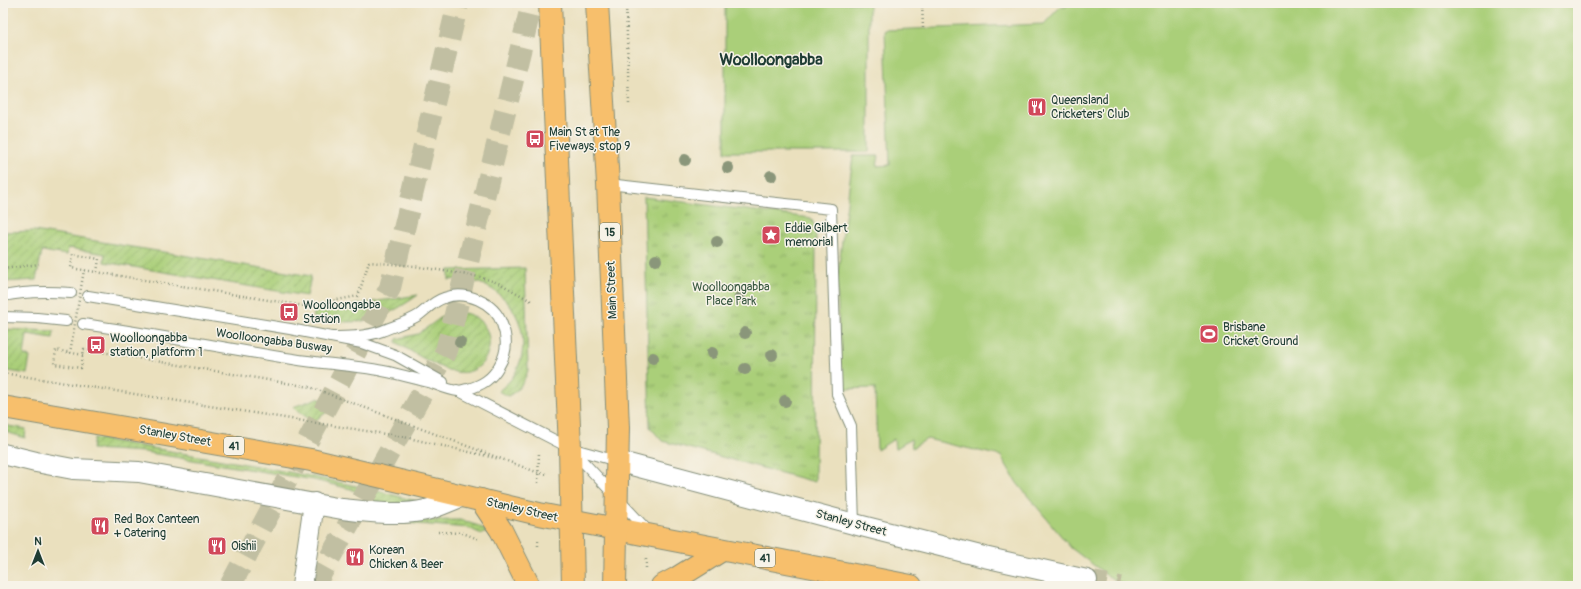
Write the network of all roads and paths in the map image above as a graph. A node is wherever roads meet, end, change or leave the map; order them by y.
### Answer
1 (550, 3) edge
2 (597, 3) edge
3 (626, 3) edge
4 (922, 3) edge
5 (923, 28) dead end
6 (629, 110) dead end
7 (608, 184) junction
8 (39, 264) dead end
9 (3, 269) edge
10 (84, 270) junction
11 (97, 272) junction
12 (71, 293) dead end
13 (3, 296) edge
14 (88, 296) dead end
15 (533, 302) dead end
16 (3, 317) edge
17 (66, 321) dead end
18 (83, 324) dead end
19 (329, 337) junction
20 (70, 352) junction
21 (83, 355) junction
22 (3, 373) edge
23 (459, 391) junction
24 (3, 407) edge
25 (539, 447) dead end
26 (570, 448) junction
27 (3, 454) edge
28 (617, 461) junction
29 (510, 462) junction
30 (539, 473) junction
31 (547, 474) dead end
32 (538, 483) dead end
33 (472, 498) junction
34 (617, 498) junction
35 (314, 503) junction
36 (573, 521) junction
37 (854, 524) junction
38 (616, 529) junction
39 (653, 536) junction
40 (722, 550) junction
41 (1075, 581) tunnel mouth
42 (302, 586) edge
43 (529, 586) edge
44 (573, 586) edge
45 (615, 586) edge
46 (662, 586) edge
47 (911, 586) edge

1 - 26 main road
2 - 7 main road, Main Street / 15
3 - 6 path
4 - 5 path
7 - 28 main road, Main Street / 15
7 - 37 lane
8 - 9 path
10 - 11 path
10 - 11 path
10 - 20 path, bridge
11 - 15 path
12 - 13 lane
14 - 19 lane, Woolloongabba Busway
16 - 17 lane
18 - 23 lane, Woolloongabba Busway
19 - 23 lane, Woolloongabba Busway
19 - 23 lane, Woolloongabba Busway
20 - 21 path
20 - 21 path
21 - 29 path
22 - 29 path
23 - 26 lane, Woolloongabba Busway
24 - 33 main road, Stanley Street / 41
25 - 30 path
26 - 28 lane, Woolloongabba Busway
26 - 34 lane, Woolloongabba Busway
26 - 36 main road
27 - 35 street
28 - 34 main road, Main Street / 15
28 - 37 street, Stanley Street
29 - 30 path
30 - 31 path
30 - 32 path
33 - 35 street
33 - 36 main road, Stanley Street / 41
33 - 43 main road
34 - 38 main road, Main Street / 15
34 - 39 lane, Woolloongabba Busway
35 - 42 street
36 - 38 main road, Stanley Street / 41
36 - 44 main road
37 - 41 street, Stanley Street
38 - 39 main road, Stanley Street / 41
38 - 45 main road, 15
39 - 40 main road, Stanley Street / 41
40 - 46 main road
40 - 47 main road, Stanley Street / 41

